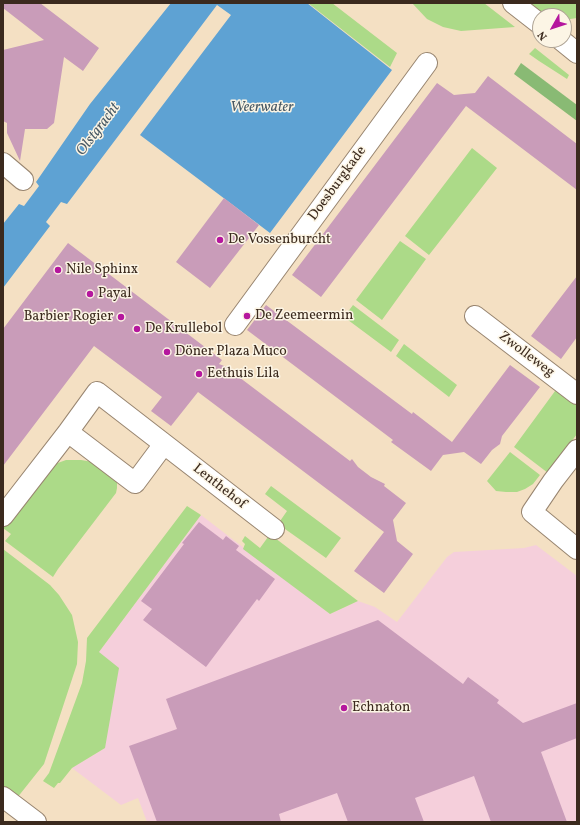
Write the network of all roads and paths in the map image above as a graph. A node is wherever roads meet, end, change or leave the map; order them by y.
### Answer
1 (513, 3) edge
2 (532, 18) edge
3 (427, 63) dead end
4 (3, 163) edge
5 (23, 180) dead end
6 (475, 316) dead end
7 (235, 325) dead end
8 (577, 394) edge
9 (68, 432) junction
10 (164, 444) junction
11 (577, 450) edge
12 (3, 516) edge
13 (274, 529) dead end
14 (577, 549) edge
15 (3, 797) edge
16 (36, 822) edge

1 - 2 street
3 - 7 street, Doesburgkade
4 - 5 street
6 - 8 street, Zwolleweg
9 - 10 street
9 - 10 street, Lenthehof
9 - 12 street, Lenthehof
10 - 13 street, Lenthehof
11 - 14 street
15 - 16 street

